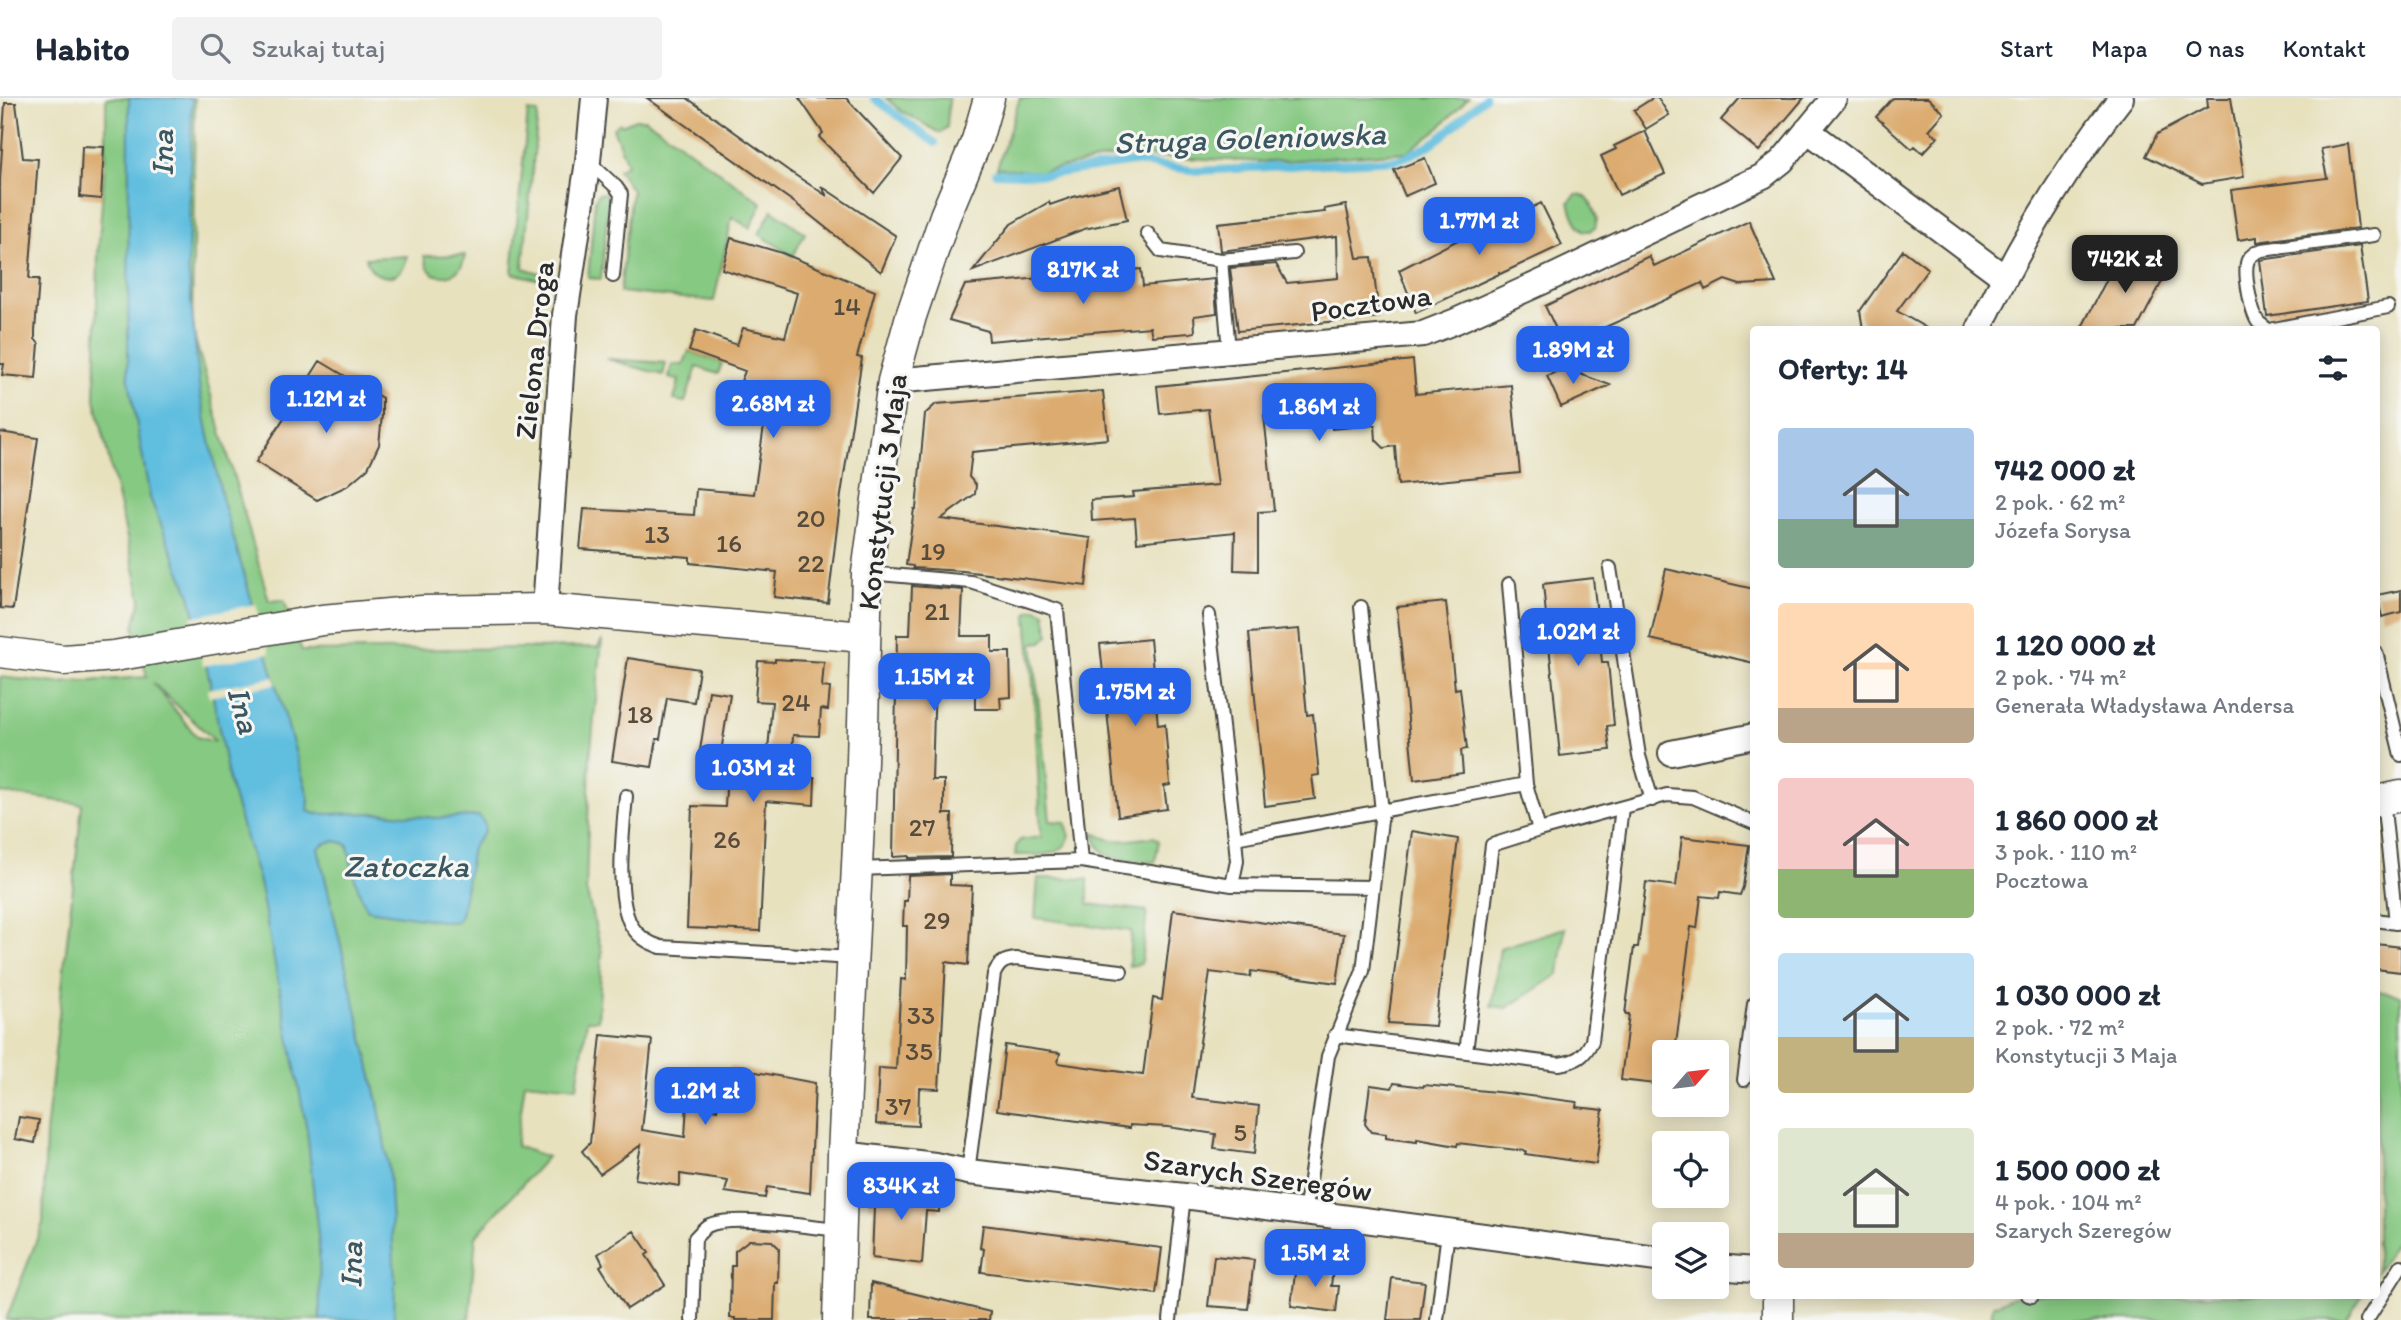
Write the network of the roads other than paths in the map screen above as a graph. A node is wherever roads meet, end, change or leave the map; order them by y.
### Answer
1 (594, 98) edge
2 (989, 98) edge
3 (1834, 98) edge
4 (2121, 98) edge
5 (1807, 130) junction
6 (588, 161) junction
7 (1147, 233) dead end
8 (2374, 235) dead end
9 (1294, 253) dead end
10 (1221, 260) junction
11 (613, 276) dead end
12 (2004, 277) junction
13 (2388, 307) dead end
14 (1980, 326) edge
15 (2264, 326) edge
16 (2290, 326) edge
17 (1229, 351) junction
18 (893, 381) junction
19 (1610, 568) dead end
20 (867, 573) junction
21 (1509, 584) dead end
22 (1361, 607) dead end
23 (545, 609) junction
24 (1209, 615) dead end
25 (864, 637) junction
26 (0, 652) edge
27 (2380, 668) edge
28 (1750, 737) edge
29 (1671, 753) dead end
30 (2401, 755) edge
31 (1526, 784) junction
32 (626, 796) dead end
33 (2387, 799) edge
34 (1652, 800) junction
35 (1622, 808) junction
36 (1382, 812) junction
37 (1750, 821) edge
38 (1539, 831) junction
39 (1236, 838) junction
40 (1081, 861) junction
41 (857, 869) junction
42 (1232, 885) junction
43 (1373, 887) junction
44 (2380, 921) edge
45 (2398, 923) edge
46 (853, 958) junction
47 (1121, 971) dead end
48 (1750, 1034) edge
49 (1335, 1035) junction
50 (1466, 1052) junction
51 (1744, 1080) dead end
52 (843, 1154) junction
53 (968, 1172) junction
54 (1184, 1196) junction
55 (1305, 1214) junction
56 (840, 1230) junction
57 (1448, 1232) junction
58 (1652, 1258) edge
59 (2401, 1266) edge
60 (1729, 1268) edge
61 (1750, 1270) edge
62 (1778, 1299) edge
63 (692, 1320) edge
64 (838, 1320) edge
65 (1170, 1320) edge
66 (1437, 1320) edge
67 (1778, 1320) edge
68 (2367, 1320) edge

1 - 6 street, Zielona Droga
2 - 18 street, Konstytucji 3 Maja
3 - 5 street, Pocztowa
4 - 12 street
5 - 12 street
5 - 17 street, Pocztowa
6 - 11 lane
6 - 23 street, Zielona Droga
7 - 10 lane
8 - 15 lane
9 - 10 lane
10 - 17 lane
12 - 14 street
13 - 16 lane
17 - 18 street, Pocztowa
18 - 20 street, Konstytucji 3 Maja
19 - 34 lane
20 - 25 street, Konstytucji 3 Maja
20 - 40 lane
21 - 31 lane
22 - 36 lane
23 - 25 street
23 - 26 street
24 - 39 lane
25 - 41 street, Konstytucji 3 Maja
27 - 30 lane
28 - 29 street
31 - 36 lane
31 - 38 lane
32 - 46 lane
33 - 45 lane
34 - 35 lane
34 - 37 lane
35 - 38 lane
35 - 50 lane
36 - 39 lane
36 - 43 lane
38 - 50 lane
39 - 42 lane
40 - 41 lane
40 - 42 lane
41 - 46 street, Konstytucji 3 Maja
42 - 43 lane
43 - 49 lane
44 - 45 lane
46 - 52 street, Konstytucji 3 Maja
47 - 53 lane
48 - 51 lane
49 - 50 lane
49 - 55 lane
52 - 53 street, Szarych Szeregów
52 - 56 street, Konstytucji 3 Maja
53 - 54 street, Szarych Szeregów
54 - 55 street, Szarych Szeregów
54 - 65 lane
55 - 57 street, Szarych Szeregów
56 - 63 lane
56 - 64 street, Konstytucji 3 Maja
57 - 58 street, Szarych Szeregów
57 - 66 lane
59 - 68 lane
60 - 61 street
62 - 67 street

